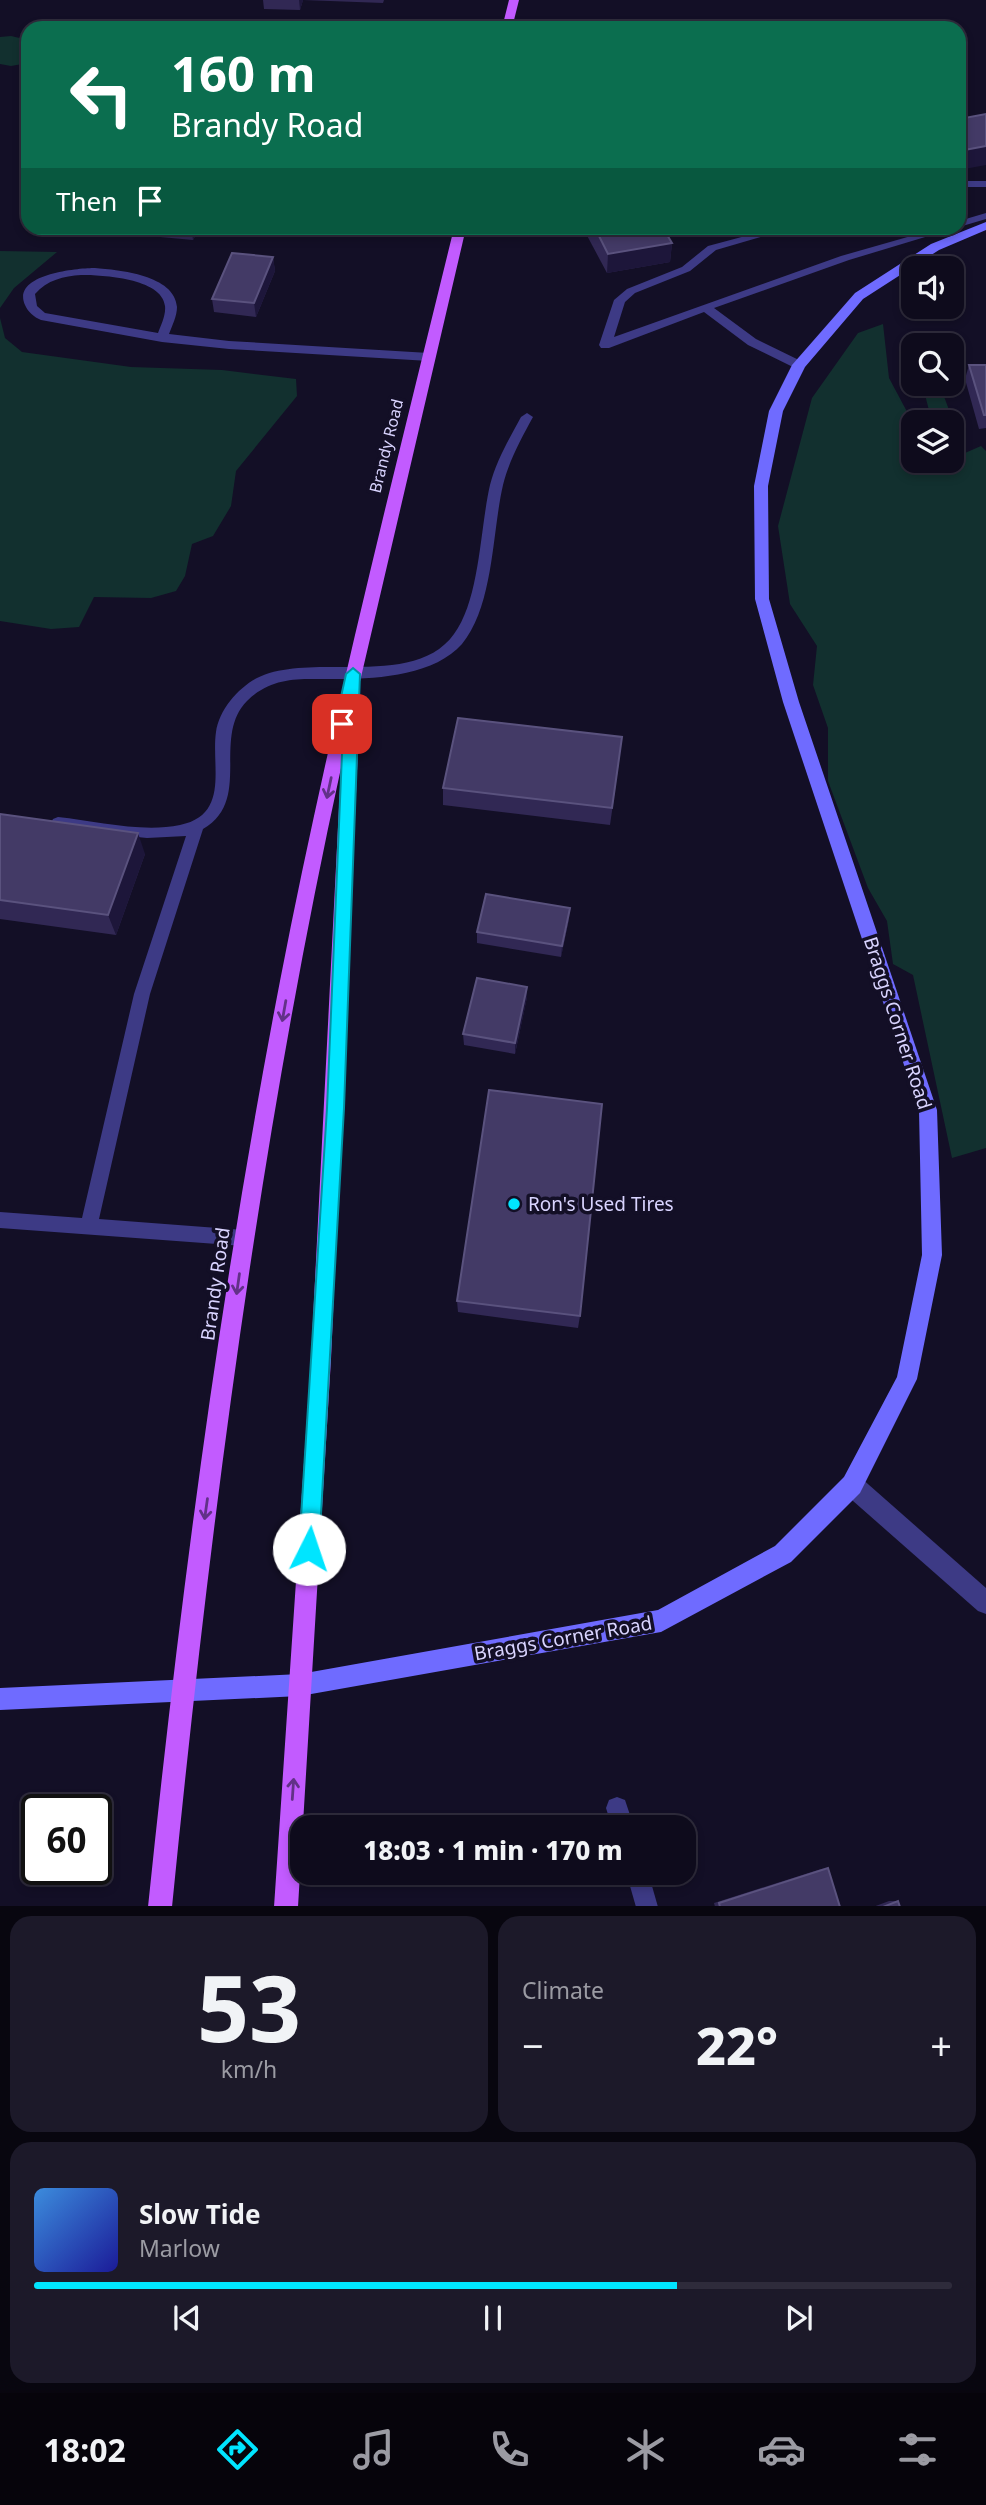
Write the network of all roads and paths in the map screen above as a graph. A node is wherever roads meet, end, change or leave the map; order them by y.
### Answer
1 (514, 0) edge
2 (509, 21) edge
3 (966, 184) edge
4 (986, 184) edge
5 (986, 216) edge
6 (966, 222) edge
7 (986, 226) edge
8 (966, 234) edge
9 (458, 235) edge
10 (759, 235) edge
11 (924, 235) edge
12 (965, 235) edge
13 (705, 307) junction
14 (162, 338) junction
15 (429, 357) junction
16 (799, 365) junction
17 (527, 417) dead end
18 (353, 674) junction
19 (40, 822) edge
20 (196, 827) junction
21 (0, 1220) edge
22 (88, 1228) junction
23 (244, 1238) junction
24 (852, 1485) junction
25 (986, 1603) edge
26 (300, 1685) junction
27 (181, 1692) junction
28 (0, 1699) edge
29 (641, 1885) edge
30 (160, 1906) edge
31 (286, 1906) edge
32 (647, 1906) edge

1 - 2 main road
3 - 4 lane
5 - 6 lane
7 - 8 main road, Braggs Corner Road
9 - 15 main road, Brandy Road
10 - 13 lane
11 - 13 lane
12 - 16 main road, Braggs Corner Road
13 - 16 lane
14 - 14 lane
14 - 15 lane
15 - 18 main road, Brandy Road
16 - 24 main road, Braggs Corner Road
17 - 18 lane
18 - 20 lane
18 -> 23 main road, Brandy Road
18 - 26 main road, Brandy Road
19 - 20 lane
20 - 22 lane
21 - 22 lane
22 - 23 lane
23 -> 27 main road, Brandy Road
24 - 25 street
24 - 26 main road, Braggs Corner Road
26 - 27 main road, Braggs Corner Road
31 -> 26 main road, Brandy Road
27 - 28 main road, Braggs Corner Road
27 - 30 main road, Brandy Road
29 - 32 lane

